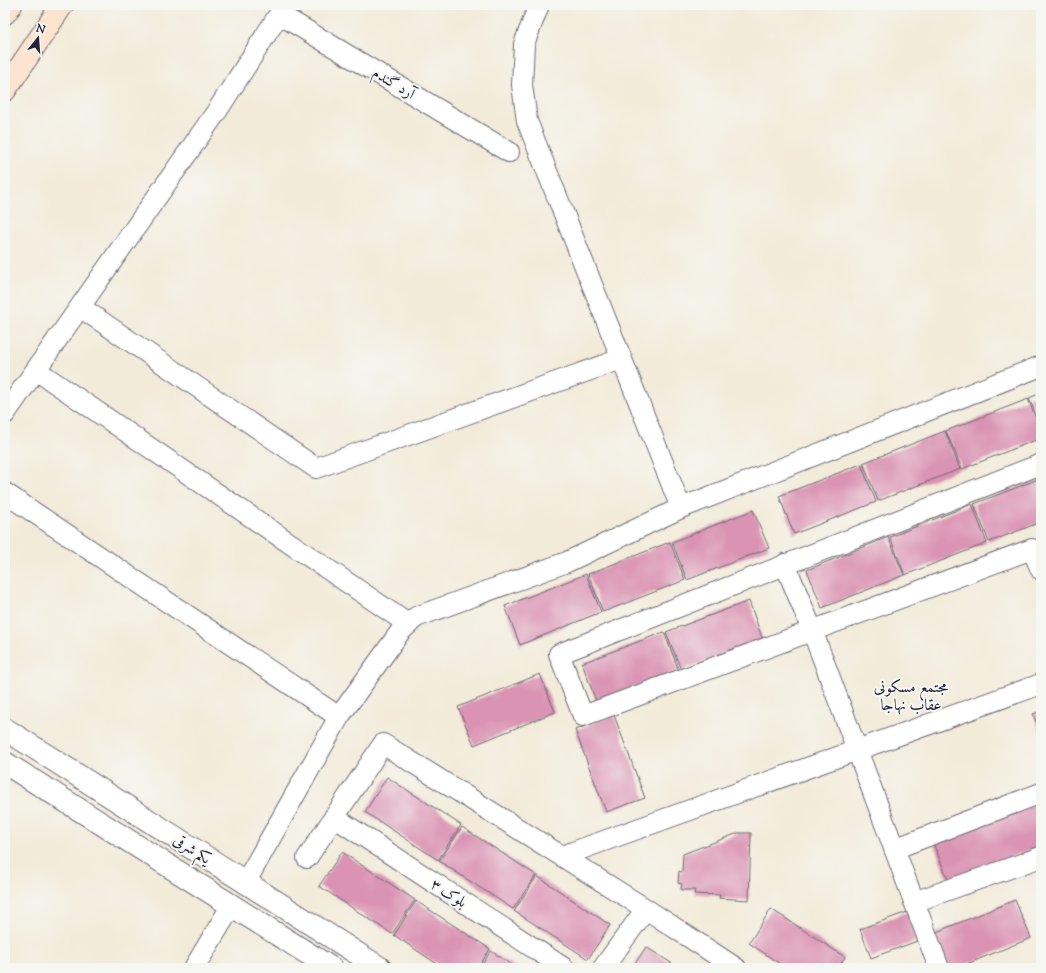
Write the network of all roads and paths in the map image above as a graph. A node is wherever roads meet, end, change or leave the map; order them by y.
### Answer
1 (11, 5) edge
2 (62, 5) edge
3 (539, 5) edge
4 (282, 9) edge
5 (5, 13) edge
6 (5, 90) edge
7 (509, 152) dead end
8 (80, 307) junction
9 (621, 359) junction
10 (1041, 366) edge
11 (36, 370) junction
12 (5, 414) edge
13 (1041, 464) edge
14 (5, 493) edge
15 (681, 508) junction
16 (786, 564) junction
17 (1041, 570) edge
18 (408, 624) junction
19 (812, 630) junction
20 (1041, 684) edge
21 (339, 717) junction
22 (5, 729) edge
23 (857, 750) junction
24 (5, 763) edge
25 (1041, 793) edge
26 (334, 817) junction
27 (894, 848) junction
28 (562, 856) junction
29 (1041, 857) edge
30 (307, 858) dead end
31 (245, 883) junction
32 (914, 902) junction
33 (232, 905) junction
34 (646, 909) junction
35 (194, 968) edge
36 (331, 968) edge
37 (380, 968) edge
38 (564, 968) edge
39 (603, 968) edge
40 (736, 968) edge
41 (939, 968) edge

1 - 5 main road
2 - 6 main road
3 - 9 street
4 - 7 street, آرد گندم
4 - 8 street
8 - 9 street
8 - 11 street
9 - 15 street
10 - 15 street
11 - 12 street
11 - 18 street
13 - 16 street
14 - 21 street
15 - 18 street
16 - 19 street
16 - 19 street
17 - 19 street
18 - 21 street
19 - 23 street
20 - 23 street
21 - 31 street
22 - 31 street, یکم شرقی
23 - 27 street
23 - 28 street
24 - 33 street, یکم شرقی
25 - 27 street
26 - 28 street
26 - 30 street
26 - 38 street, بلوک ۳
27 - 32 street
28 - 34 street
29 - 32 street
31 - 33 street
31 - 37 street, یکم شرقی
32 - 41 street
33 - 35 street
33 - 36 street, یکم شرقی
34 - 39 street
34 - 40 street

